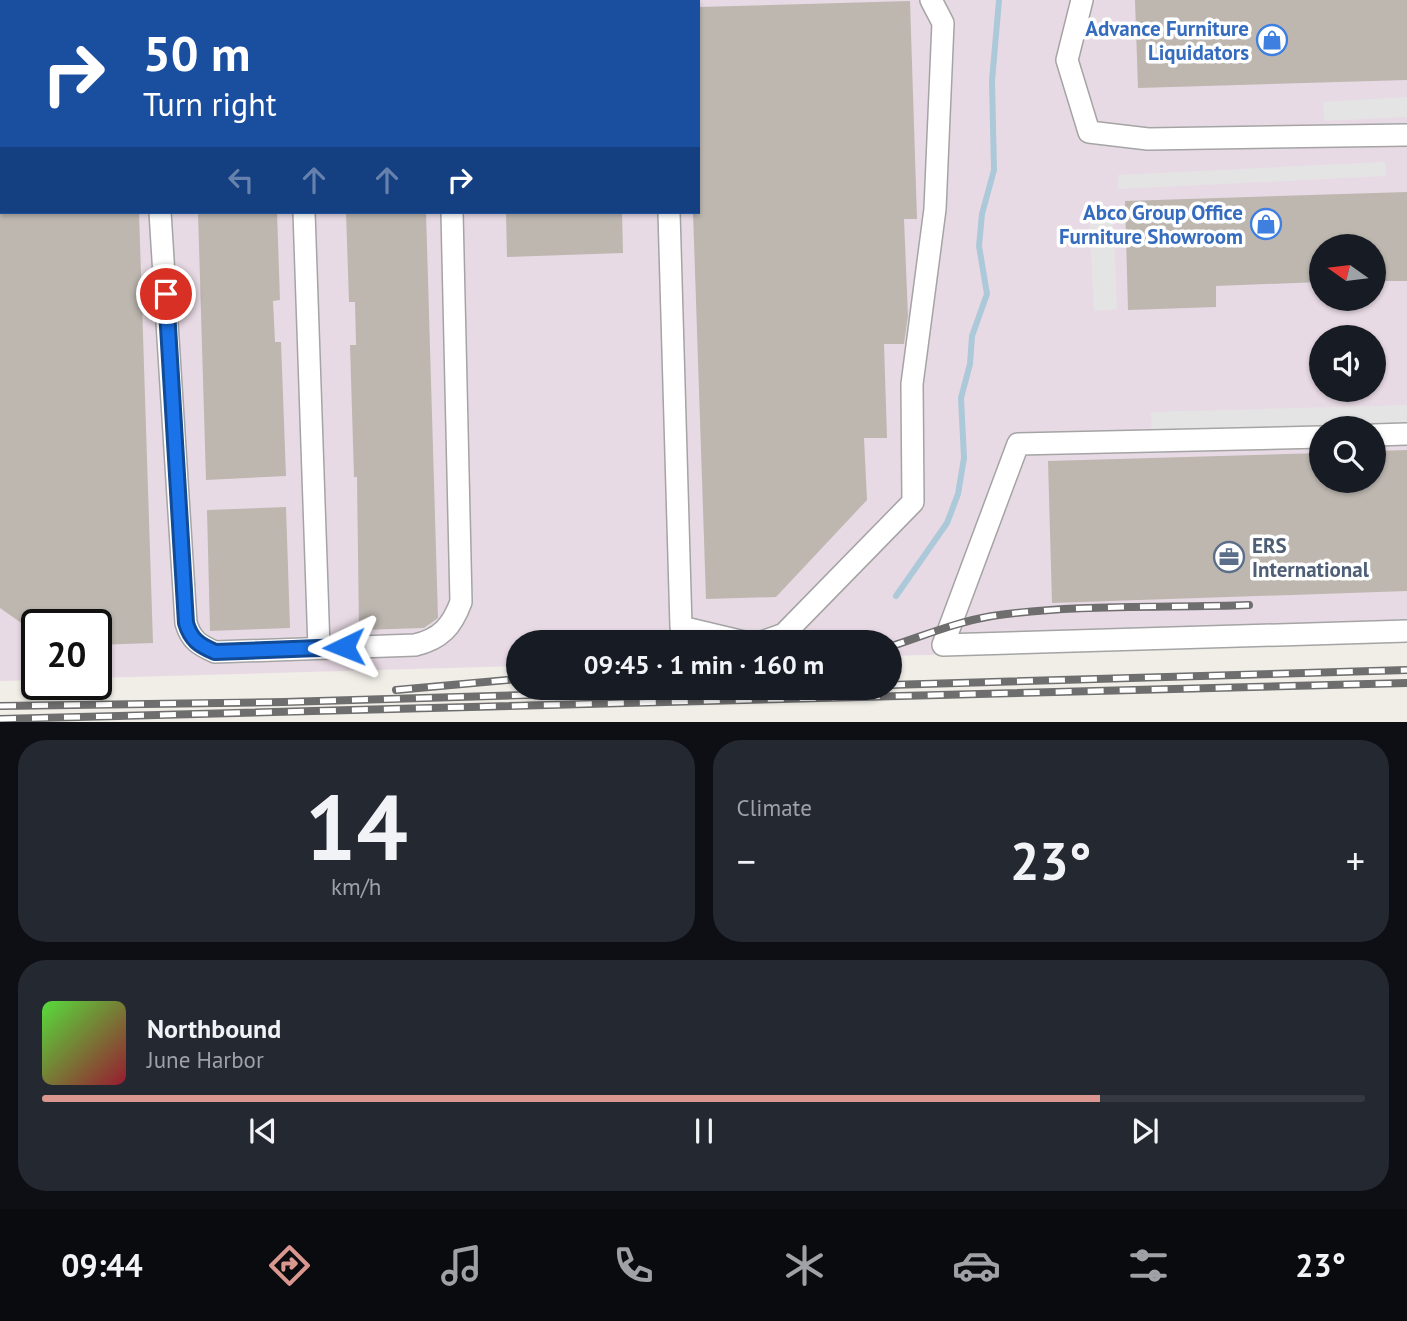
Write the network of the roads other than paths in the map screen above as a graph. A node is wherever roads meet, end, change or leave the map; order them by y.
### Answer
1 (931, 0) edge
2 (1082, 0) edge
3 (1407, 135) edge
4 (160, 214) edge
5 (304, 214) edge
6 (452, 214) edge
7 (669, 214) edge
8 (1407, 434) edge
9 (1386, 435) edge
10 (1309, 436) edge
11 (694, 630) edge
12 (788, 630) edge
13 (1407, 631) edge
14 (320, 648) junction

1 - 12 lane
2 - 3 lane
4 - 14 lane
5 - 14 lane
6 - 14 lane
7 - 11 lane
8 - 9 lane
10 - 13 lane

